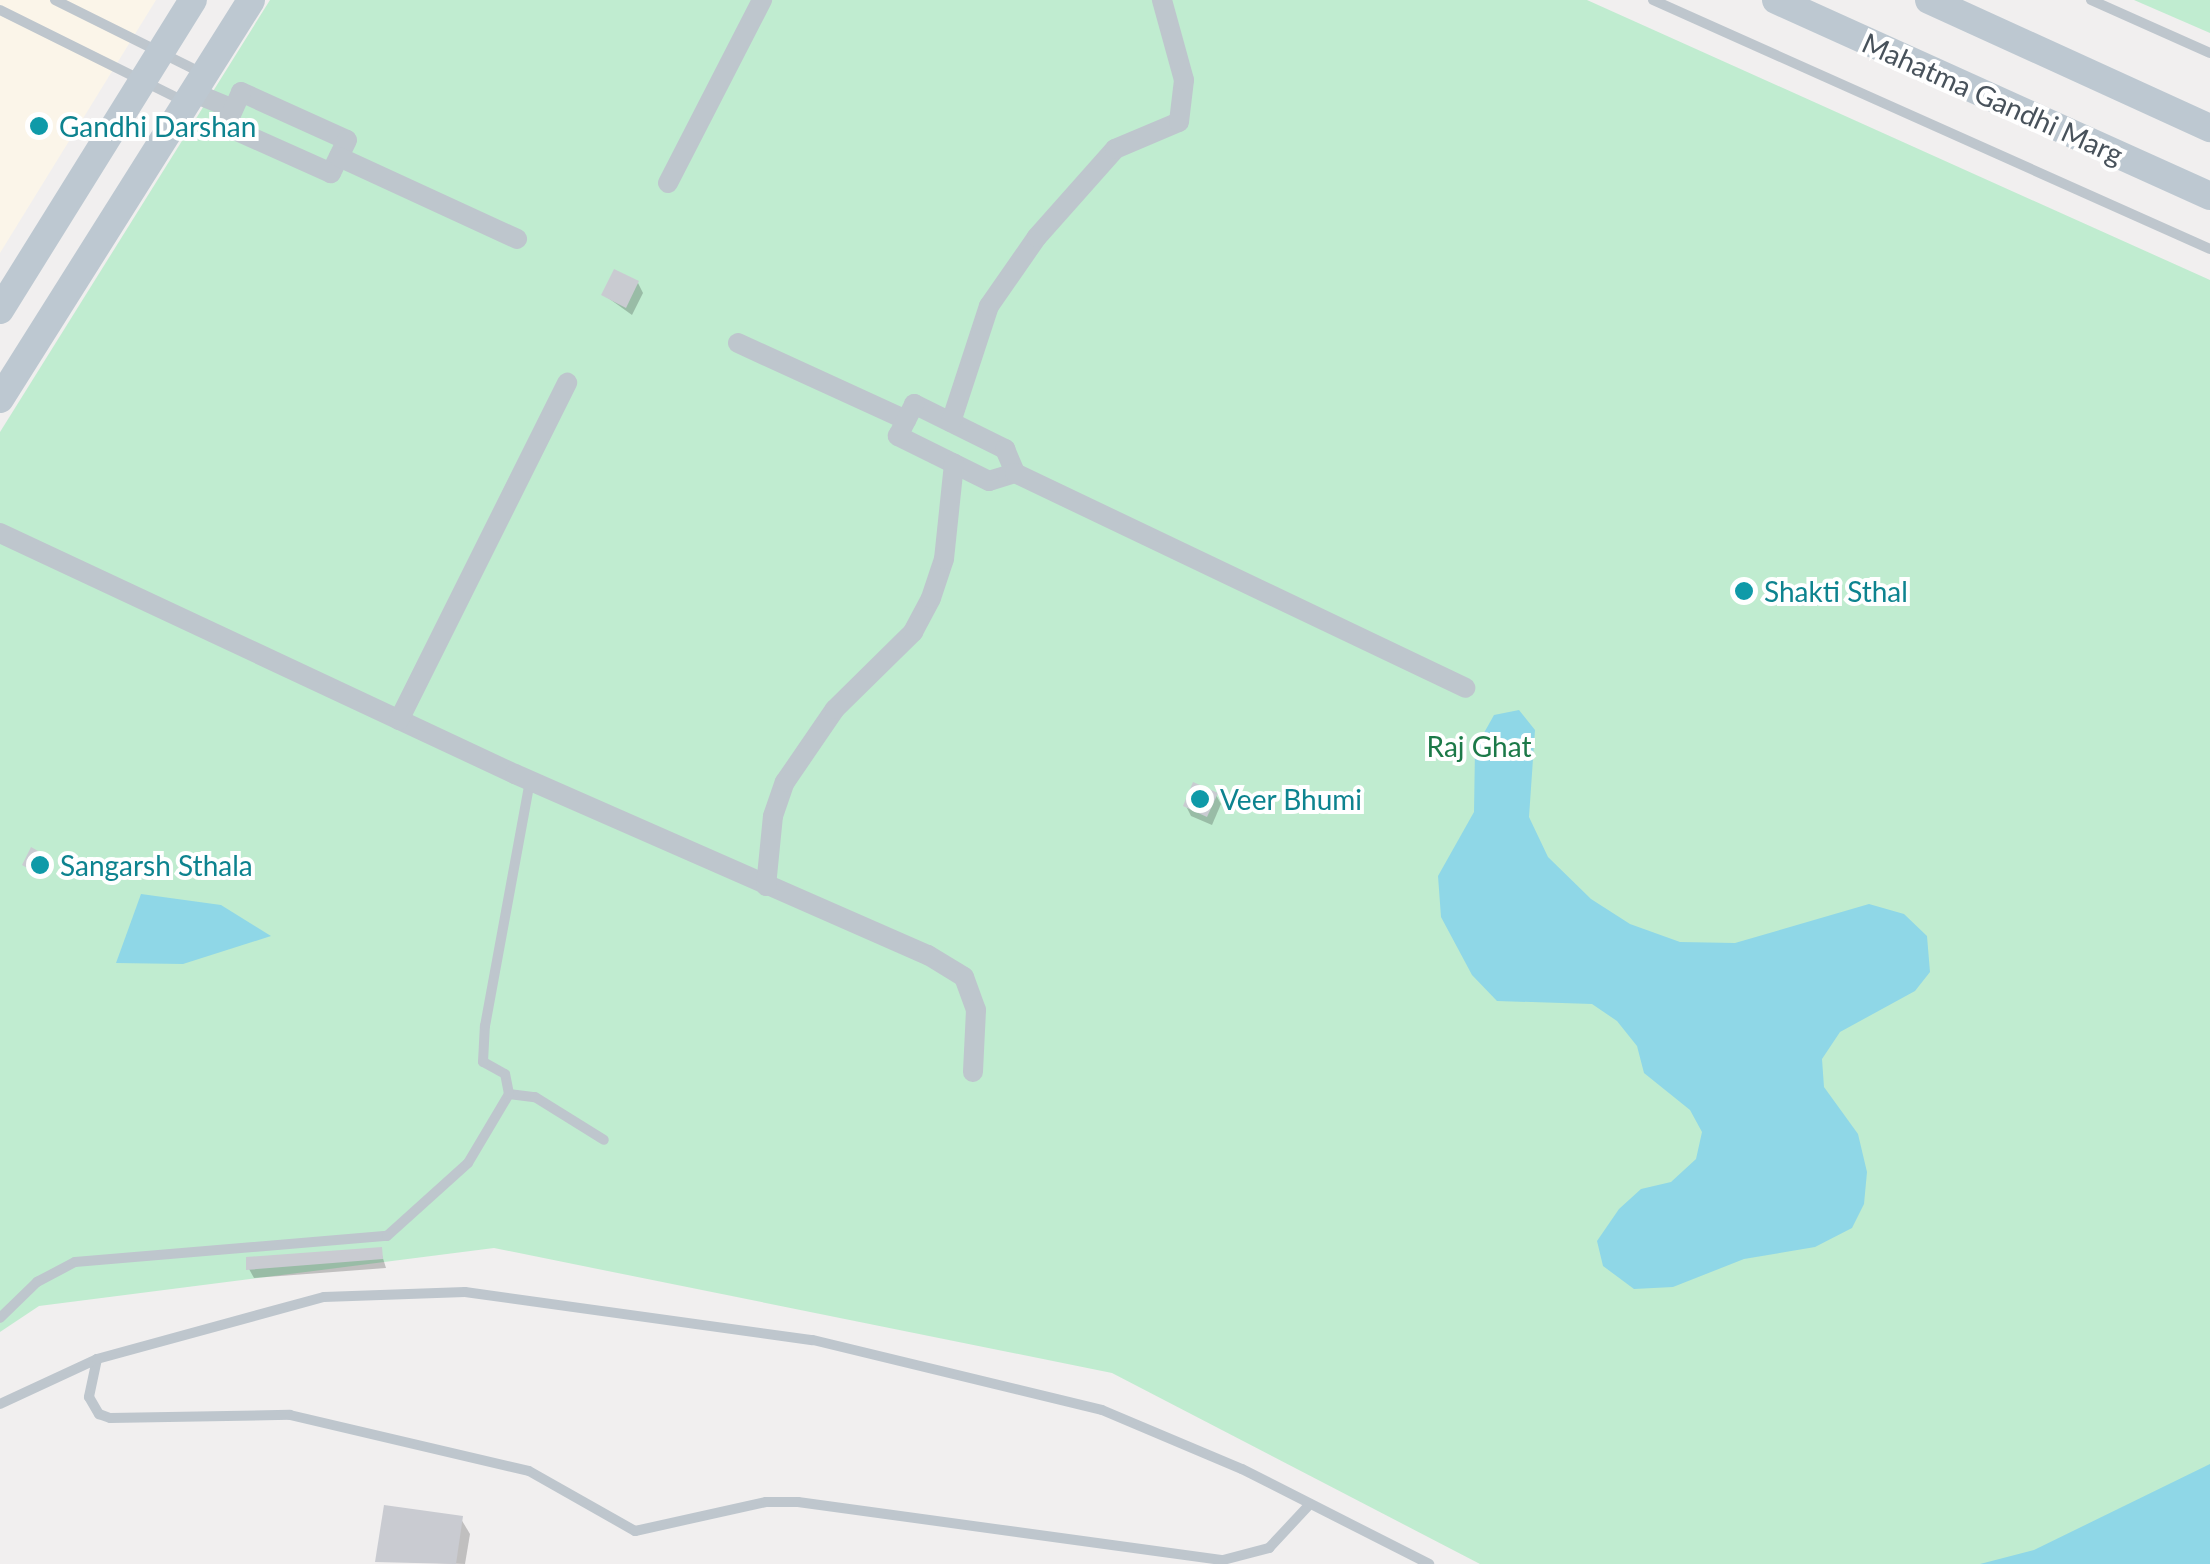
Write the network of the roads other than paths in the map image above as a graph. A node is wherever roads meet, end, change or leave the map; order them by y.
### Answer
1 (56, 0) edge
2 (193, 0) edge
3 (251, 0) edge
4 (762, 0) edge
5 (1162, 0) edge
6 (1653, 0) edge
7 (1776, 0) edge
8 (1929, 0) edge
9 (2091, 0) edge
10 (0, 10) edge
11 (161, 51) junction
12 (2210, 53) edge
13 (143, 81) junction
14 (194, 89) junction
15 (234, 109) junction
16 (2210, 128) edge
17 (693, 134) junction
18 (339, 157) junction
19 (666, 160) dead end
20 (686, 169) dead end
21 (668, 182) dead end
22 (2210, 196) edge
23 (517, 239) dead end
24 (2210, 249) edge
25 (0, 310) edge
26 (738, 343) dead end
27 (567, 394) dead end
28 (547, 395) dead end
29 (0, 400) edge
30 (906, 420) junction
31 (951, 422) junction
32 (542, 433) junction
33 (954, 464) junction
34 (1014, 474) junction
35 (0, 533) edge
36 (1465, 688) dead end
37 (400, 720) junction
38 (530, 781) junction
39 (766, 886) junction
40 (973, 1072) dead end
41 (509, 1094) junction
42 (604, 1140) dead end
43 (0, 1318) edge
44 (97, 1359) junction
45 (0, 1404) edge
46 (1310, 1504) junction
47 (1429, 1564) edge

1 - 11 lane
2 - 11 main road
3 - 14 main road
4 - 17 street
5 - 31 street
6 - 24 lane
7 - 22 main road, Mahatma Gandhi Marg
8 - 16 main road
9 - 12 lane
10 - 13 lane
11 - 13 main road
11 - 14 lane
13 - 14 lane
13 - 25 main road
14 - 15 street
14 - 29 main road
15 - 18 street
15 - 18 street
17 - 19 street
17 - 20 street
17 - 21 street
18 - 23 street
26 - 30 street
27 - 32 street
28 - 32 street
30 - 31 street
30 - 33 street
31 - 34 street
32 - 37 street
33 - 34 street
33 - 39 street
34 - 36 street
35 - 37 street
37 - 38 street
38 - 39 street
38 - 41 lane
39 - 40 street
41 - 42 lane
41 - 43 lane
44 - 45 lane
44 - 46 lane
44 - 46 lane
46 - 47 lane

